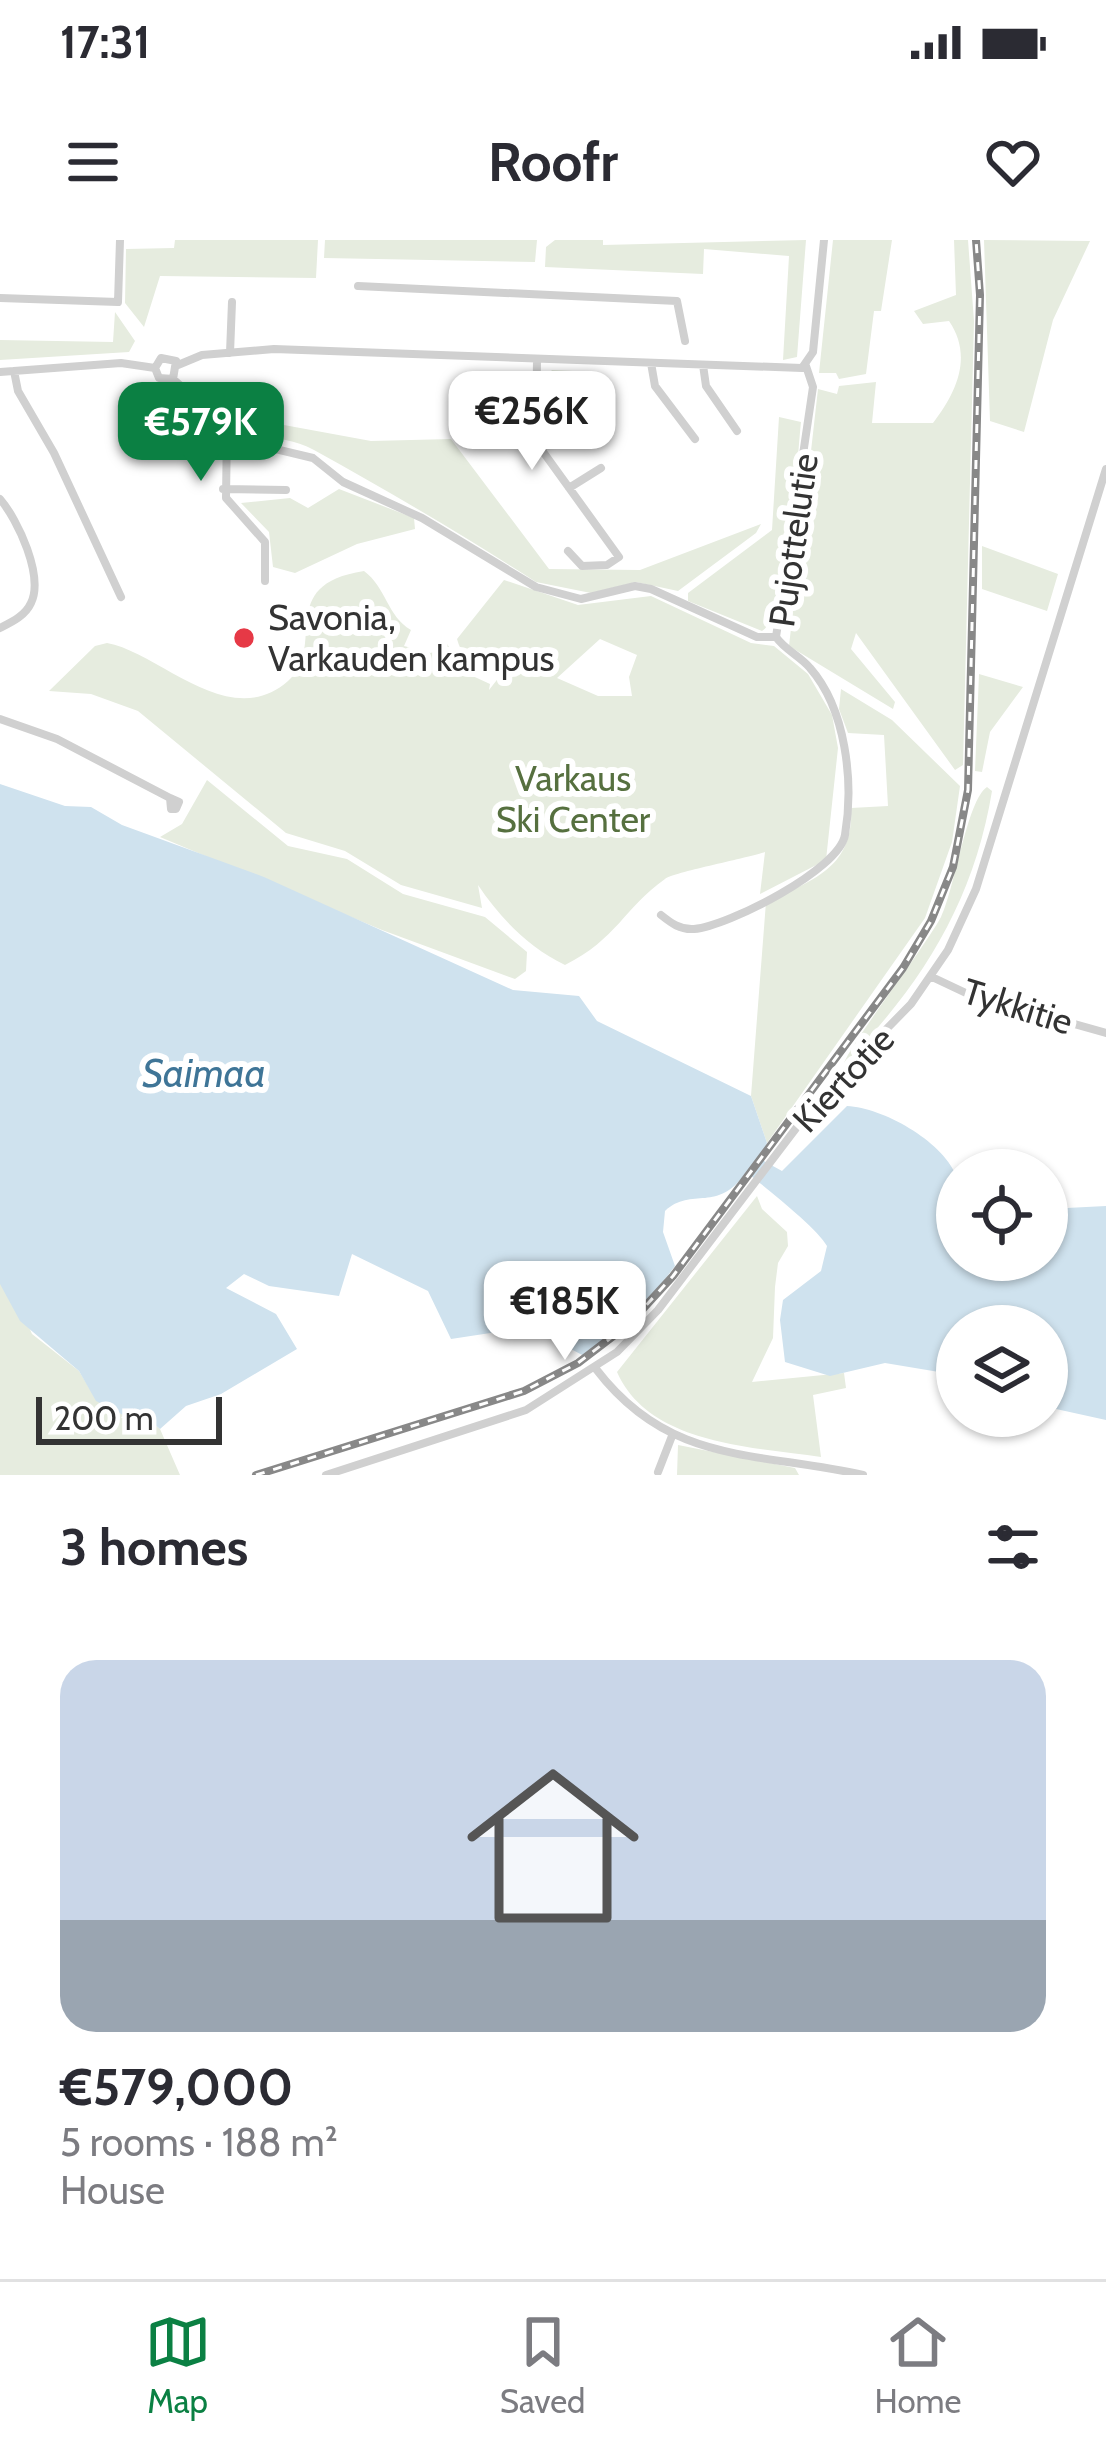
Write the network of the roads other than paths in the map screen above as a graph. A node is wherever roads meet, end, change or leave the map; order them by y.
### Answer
1 (121, 240) edge
2 (824, 240) edge
3 (358, 286) dead end
4 (0, 298) edge
5 (232, 302) dead end
6 (685, 341) dead end
7 (230, 353) junction
8 (537, 359) junction
9 (651, 363) junction
10 (178, 365) junction
11 (703, 365) junction
12 (806, 366) junction
13 (155, 368) junction
14 (14, 370) junction
15 (0, 372) edge
16 (173, 379) junction
17 (228, 430) junction
18 (737, 431) dead end
19 (695, 440) dead end
20 (601, 468) dead end
21 (1106, 469) edge
22 (1104, 485) edge
23 (223, 488) junction
24 (569, 488) junction
25 (286, 490) dead end
26 (0, 499) edge
27 (568, 551) dead end
28 (265, 581) dead end
29 (121, 597) dead end
30 (0, 628) edge
31 (776, 638) junction
32 (0, 719) edge
33 (170, 798) dead end
34 (661, 915) dead end
35 (932, 977) junction
36 (1106, 1033) edge
37 (596, 1369) junction
38 (672, 1436) junction
39 (658, 1472) edge
40 (847, 1473) edge
41 (326, 1475) edge
42 (863, 1475) edge

1 - 4 street
2 - 12 street, Pujottelutie
3 - 6 street
5 - 7 street
7 - 8 street
7 - 10 street
8 - 9 street
8 - 24 street
9 - 11 street
9 - 19 street
10 - 13 street
10 - 16 street
11 - 12 street
11 - 18 street
12 - 31 street, Pujottelutie
13 - 14 street
13 - 16 street
14 - 15 street
14 - 29 street
16 - 17 street
17 - 23 street
17 - 31 street
20 - 24 street
21 - 22 street, Kiertotie
22 - 35 street, Kiertotie
23 - 25 street
23 - 28 street
24 - 27 street
26 - 30 street
31 - 34 street, Pujottelutie
32 - 33 street
35 - 36 street, Tykkitie
35 - 37 street, Kiertotie
37 - 38 street
37 - 41 street, Kiertotie
38 - 39 street
38 - 40 street
40 - 42 street

